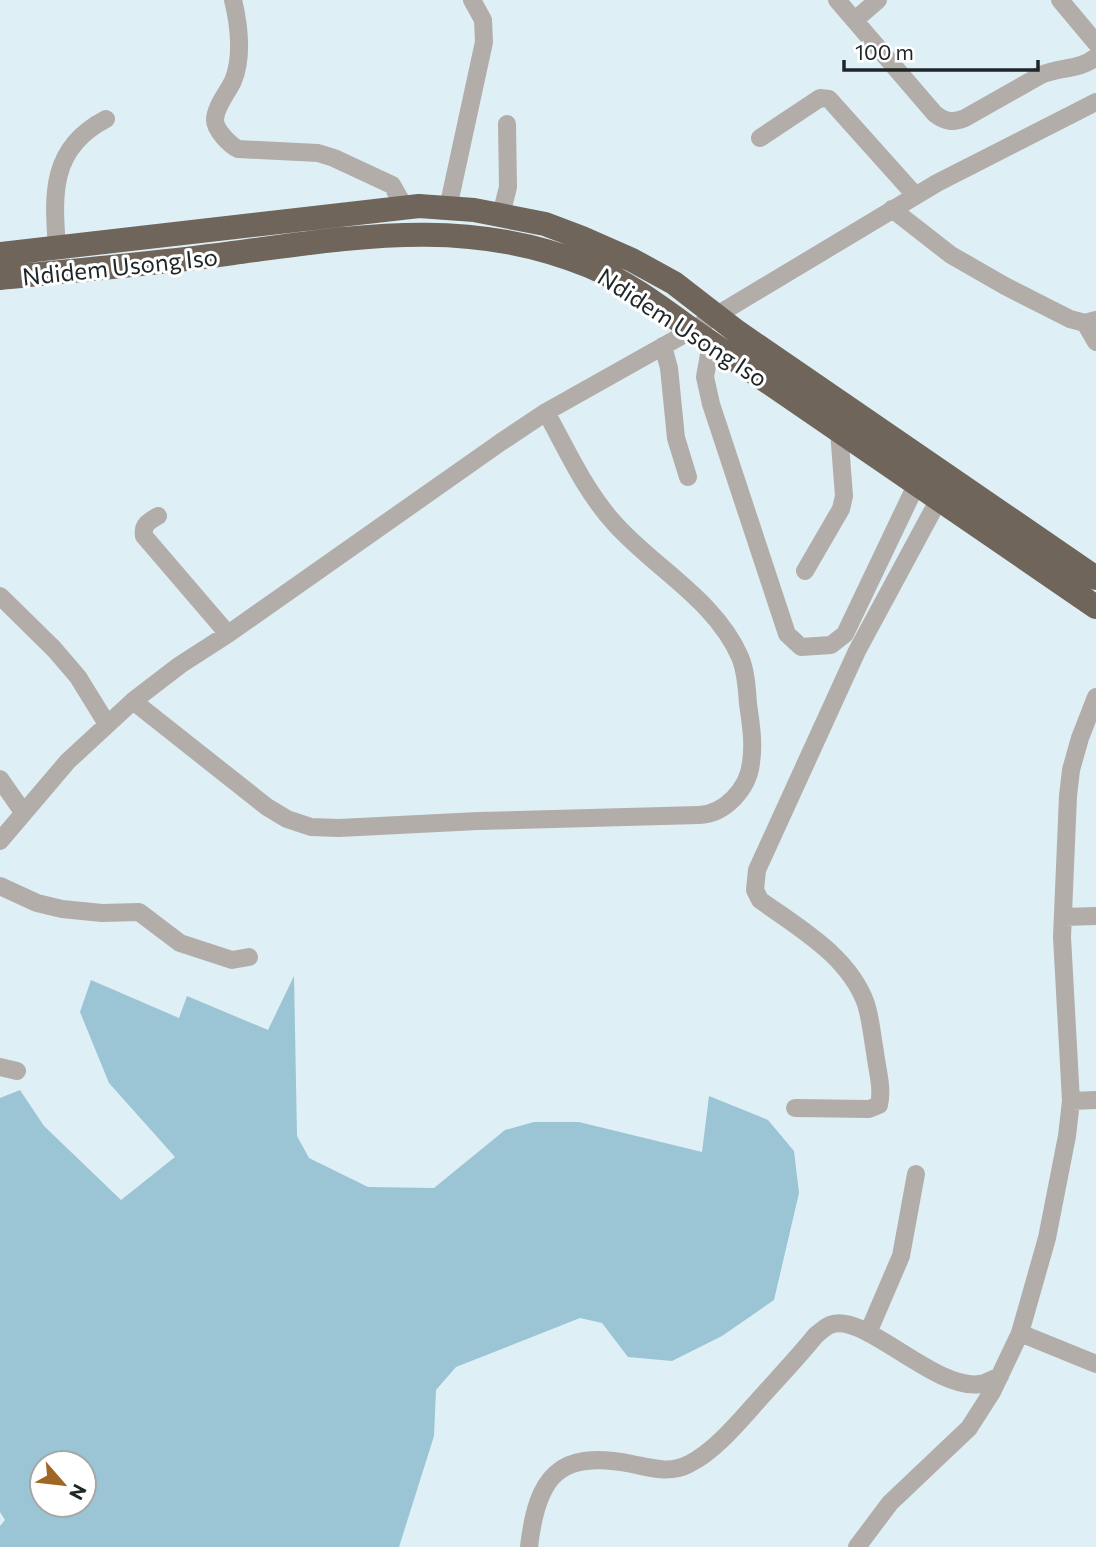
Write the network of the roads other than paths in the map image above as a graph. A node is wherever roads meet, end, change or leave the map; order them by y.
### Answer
1 (233, 0) edge
2 (472, 0) edge
3 (837, 0) edge
4 (878, 0) edge
5 (1060, 0) edge
6 (855, 20) junction
7 (1096, 43) edge
8 (1096, 57) edge
9 (1096, 102) edge
10 (106, 119) dead end
11 (507, 124) dead end
12 (760, 138) dead end
13 (915, 195) junction
14 (405, 208) junction
15 (448, 208) junction
16 (892, 209) junction
17 (501, 215) junction
18 (57, 248) junction
19 (0, 254) edge
20 (0, 278) edge
21 (717, 314) junction
22 (1090, 321) edge
23 (701, 337) junction
24 (1096, 342) edge
25 (663, 346) junction
26 (546, 412) junction
27 (839, 430) junction
28 (688, 477) dead end
29 (917, 483) junction
30 (939, 499) junction
31 (158, 516) dead end
32 (805, 571) dead end
33 (1096, 578) edge
34 (0, 596) edge
35 (1096, 607) edge
36 (228, 634) junction
37 (1096, 697) edge
38 (133, 701) junction
39 (107, 724) junction
40 (0, 779) edge
41 (23, 812) junction
42 (0, 841) edge
43 (0, 886) edge
44 (1096, 916) edge
45 (1063, 917) junction
46 (249, 957) dead end
47 (1096, 1100) edge
48 (1071, 1101) junction
49 (795, 1108) dead end
50 (916, 1174) dead end
51 (868, 1333) junction
52 (1020, 1333) junction
53 (1096, 1364) edge
54 (1000, 1376) junction
55 (529, 1547) edge
56 (857, 1547) edge

1 - 14 street
2 - 15 street
3 - 6 street
4 - 6 street
5 - 7 street
6 - 8 street
9 - 13 street
10 - 18 street
11 - 17 street
12 - 13 street
13 - 16 street
14 - 15 highway, Ndidem Usong Iso
14 - 18 highway, Ndidem Usong Iso
15 - 17 highway, Ndidem Usong Iso
16 - 21 street
16 - 22 street
17 - 21 highway, Ndidem Usong Iso
18 - 19 highway, Ndidem Usong Iso
20 - 23 highway, Ndidem Usong Iso
21 - 23 street
21 - 33 highway, Ndidem Usong Iso
22 - 24 street
23 - 25 street
23 - 27 highway, Ndidem Usong Iso
23 - 29 street
25 - 26 street
25 - 28 street
26 - 36 street
26 - 38 street
27 - 29 highway, Ndidem Usong Iso
27 - 32 street
29 - 30 highway, Ndidem Usong Iso
30 - 35 highway, Ndidem Usong Iso
30 - 49 street
31 - 36 street
34 - 39 street
36 - 38 street
37 - 45 street
38 - 39 street
39 - 41 street
40 - 41 street
41 - 42 street
43 - 46 street
44 - 45 street
45 - 48 street
47 - 48 street
48 - 52 street
50 - 51 street
51 - 54 street
51 - 55 street
52 - 53 street
52 - 54 street
54 - 56 street

